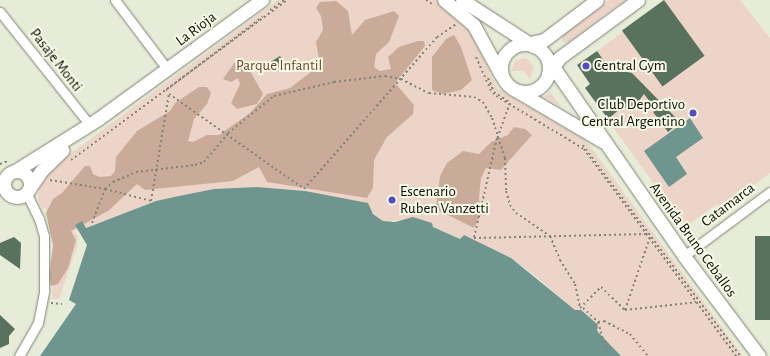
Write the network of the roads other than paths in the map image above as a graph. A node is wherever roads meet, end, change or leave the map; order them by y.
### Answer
1 (115, 0) edge
2 (262, 0) edge
3 (462, 0) edge
4 (597, 0) edge
5 (638, 0) edge
6 (440, 4) edge
7 (0, 12) edge
8 (528, 44) junction
9 (549, 66) junction
10 (168, 70) junction
11 (502, 76) junction
12 (512, 99) junction
13 (90, 125) junction
14 (603, 142) junction
15 (8, 174) edge
16 (25, 194) junction
17 (769, 195) edge
18 (0, 202) edge
19 (684, 256) junction
20 (19, 356) edge
21 (759, 356) edge

1 - 10 street
2 - 10 main road, La Rioja
3 - 8 main road
4 - 8 main road
5 - 9 main road
6 - 11 main road
7 - 13 street, Pasaje Monti
8 - 9 main road
8 - 11 main road
9 - 12 main road
9 - 14 main road, Avenida Bruno Ceballos
10 - 13 main road, La Rioja
11 - 12 main road
12 - 14 main road, Avenida Bruno Ceballos
13 - 15 main road
13 - 16 main road
14 - 19 main road, Avenida Bruno Ceballos
15 - 16 main road
15 - 16 main road
16 - 18 main road
16 - 20 street
17 - 19 street, Catamarca
19 - 21 main road, Avenida Bruno Ceballos

